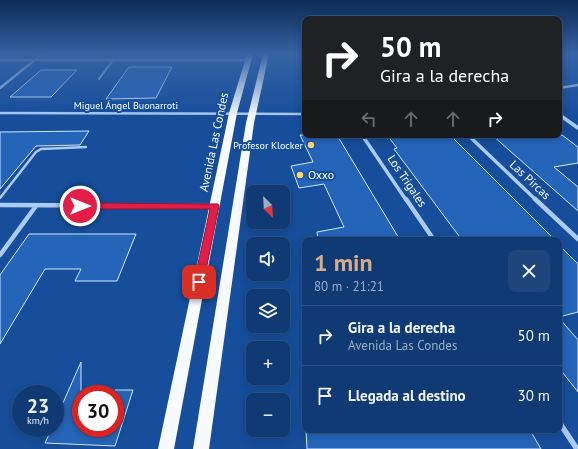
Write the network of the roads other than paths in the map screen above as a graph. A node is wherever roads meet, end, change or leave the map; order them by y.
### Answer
1 (16, 75) edge
2 (101, 75) edge
3 (244, 75) edge
4 (261, 75) edge
5 (98, 79) dead end
6 (578, 85) edge
7 (0, 88) edge
8 (562, 88) edge
9 (0, 113) edge
10 (233, 113) junction
11 (253, 114) junction
12 (302, 114) edge
13 (562, 117) edge
14 (578, 128) edge
15 (364, 138) edge
16 (471, 138) edge
17 (86, 147) dead end
18 (0, 198) edge
19 (0, 205) edge
20 (36, 206) junction
21 (215, 206) junction
22 (432, 237) edge
23 (578, 239) edge
24 (0, 255) edge
25 (562, 426) edge
26 (166, 449) edge
27 (201, 449) edge
28 (577, 449) edge

1 - 7 street
2 - 5 lane
3 - 10 main road, Avenida Las Condes
4 - 11 main road
6 - 8 street
9 - 10 street, Miguel Ángel Buonarroti
10 - 11 street, Miguel Ángel Buonarroti
10 - 21 main road, Avenida Las Condes
11 - 12 street, Miguel Ángel Buonarroti
11 - 27 main road
13 - 14 street
15 - 22 street, Los Trigales
16 - 23 street, Las Pircas
17 - 18 lane
19 - 20 street
20 - 21 street
20 - 24 street
21 - 26 main road, Avenida Las Condes
25 - 28 street

